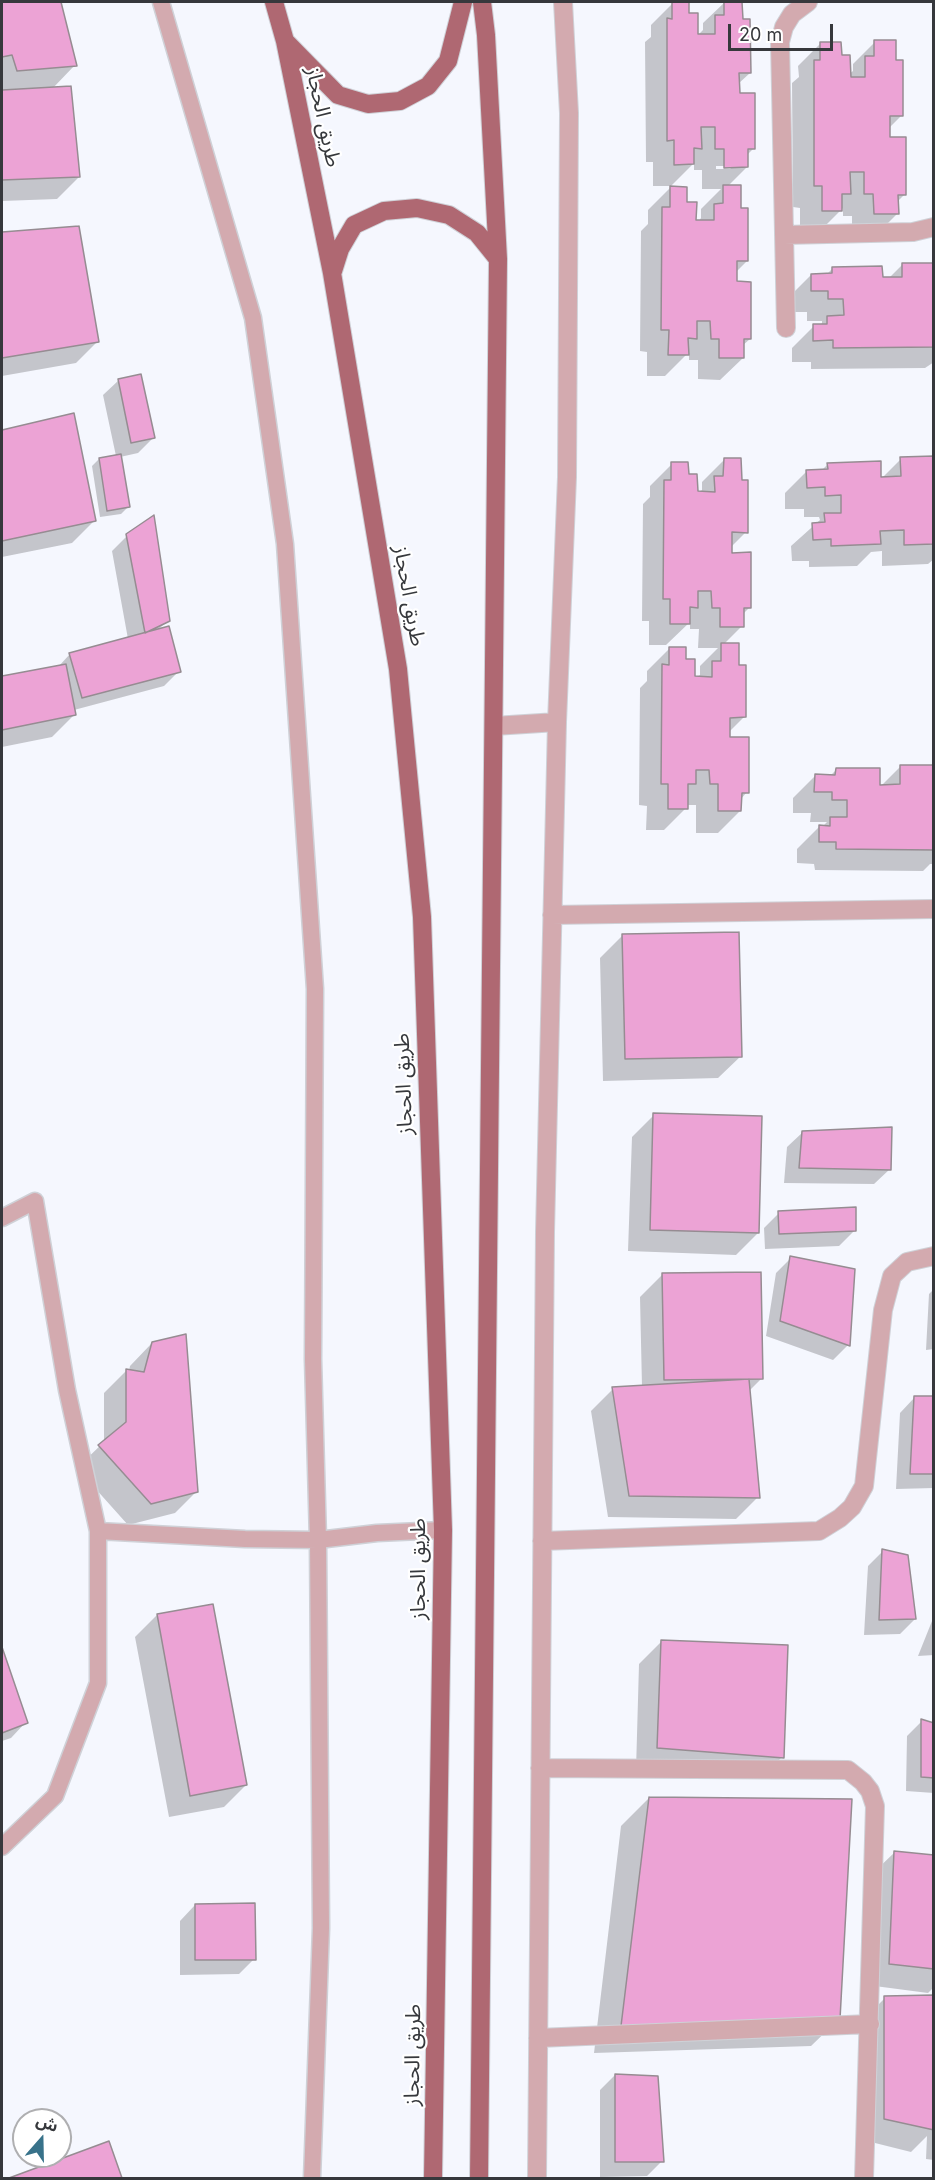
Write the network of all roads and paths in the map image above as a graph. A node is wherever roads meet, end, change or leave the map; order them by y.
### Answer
1 (161, 2) edge
2 (274, 2) edge
3 (463, 2) edge
4 (482, 2) edge
5 (563, 2) edge
6 (808, 2) edge
7 (285, 41) junction
8 (933, 227) edge
9 (784, 235) junction
10 (498, 259) junction
11 (332, 273) junction
12 (786, 328) dead end
13 (557, 722) junction
14 (494, 726) junction
15 (933, 909) edge
16 (552, 915) junction
17 (2, 1218) edge
18 (933, 1256) edge
19 (443, 1530) junction
20 (98, 1531) junction
21 (318, 1540) junction
22 (542, 1540) junction
23 (540, 1768) junction
24 (2, 1847) edge
25 (870, 2024) junction
26 (538, 2038) junction
27 (312, 2178) edge
28 (433, 2178) edge
29 (479, 2178) edge
30 (537, 2178) edge
31 (864, 2178) edge

1 - 21 lane
2 - 7 main road, طريق الحجاز
3 - 7 main road
4 - 10 main road
5 - 13 street
6 - 9 street
7 - 11 main road, طريق الحجاز
8 - 9 street
9 - 12 street
10 - 11 main road
10 - 14 main road
11 - 19 main road, طريق الحجاز
13 - 14 street
13 - 16 street
14 - 29 main road
15 - 16 street
16 - 22 street
17 - 20 lane
18 - 22 street
19 - 21 lane
19 - 28 main road, طريق الحجاز
20 - 21 lane
20 - 24 lane
21 - 27 lane
22 - 23 street
23 - 25 street
23 - 26 street
25 - 26 street
25 - 31 street
26 - 30 street

